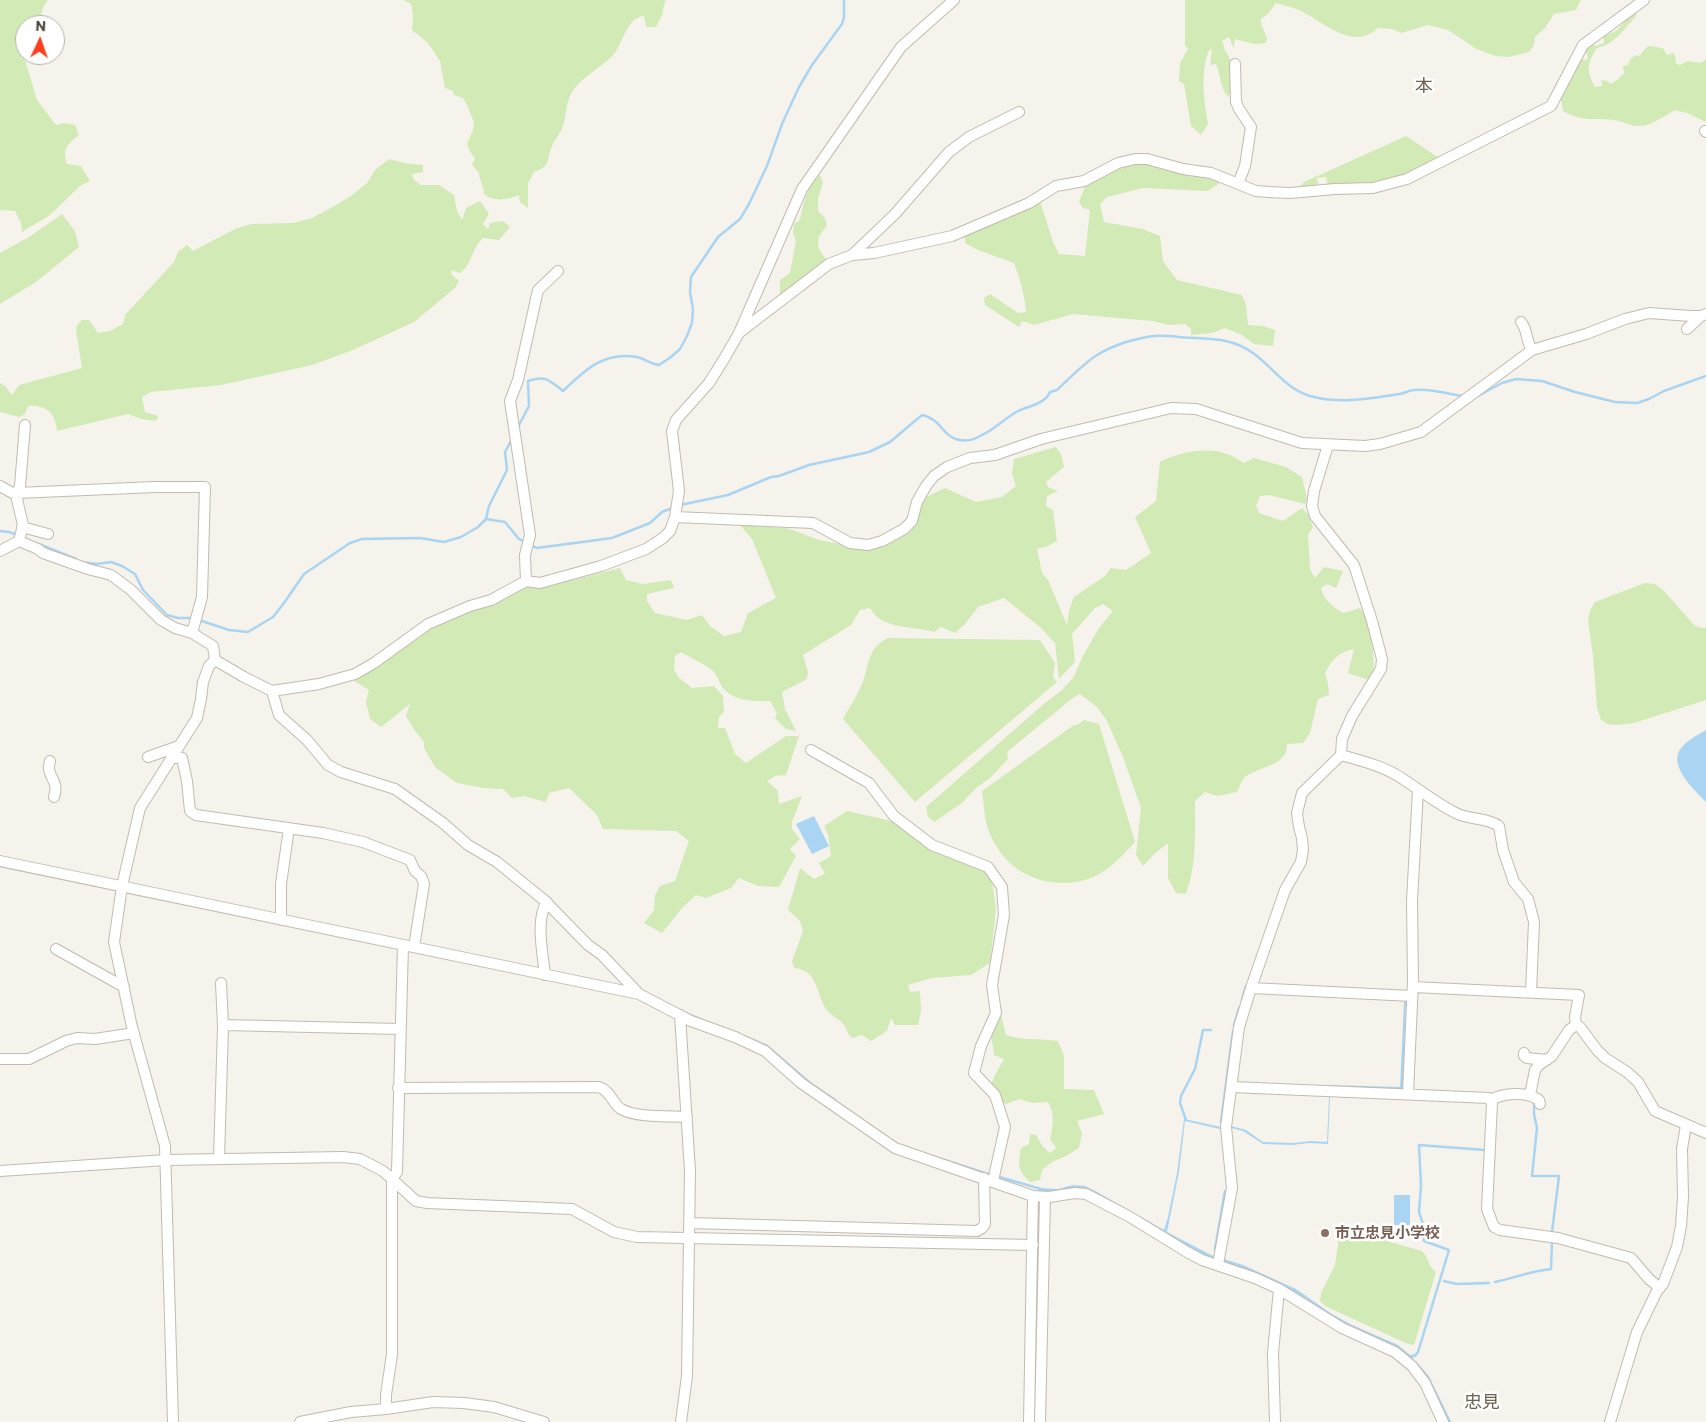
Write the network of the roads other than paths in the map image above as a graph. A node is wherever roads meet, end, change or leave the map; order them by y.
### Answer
1 (954, 0) edge
2 (1644, 0) edge
3 (1235, 64) dead end
4 (1019, 112) dead end
5 (1238, 184) junction
6 (852, 255) junction
7 (558, 271) dead end
8 (1704, 315) edge
9 (1687, 329) dead end
10 (739, 333) junction
11 (1532, 336) dead end
12 (1532, 350) junction
13 (25, 425) dead end
14 (1328, 445) junction
15 (0, 486) edge
16 (16, 494) junction
17 (675, 517) junction
18 (22, 527) junction
19 (48, 534) dead end
20 (19, 540) junction
21 (0, 550) edge
22 (526, 581) junction
23 (192, 633) junction
24 (215, 660) junction
25 (272, 691) junction
26 (179, 746) junction
27 (811, 750) dead end
28 (1341, 755) junction
29 (148, 757) dead end
30 (171, 758) junction
31 (50, 761) dead end
32 (1418, 790) junction
33 (54, 796) dead end
34 (289, 828) junction
35 (0, 861) edge
36 (122, 886) junction
37 (546, 902) junction
38 (281, 920) junction
39 (404, 945) junction
40 (414, 947) junction
41 (56, 949) dead end
42 (545, 975) junction
43 (221, 983) dead end
44 (124, 987) junction
45 (1251, 988) junction
46 (1413, 991) junction
47 (1531, 992) junction
48 (639, 994) junction
49 (680, 1016) junction
50 (223, 1025) junction
51 (1576, 1025) junction
52 (400, 1029) junction
53 (134, 1033) junction
54 (1524, 1053) dead end
55 (0, 1059) edge
56 (1547, 1060) junction
57 (1232, 1087) junction
58 (398, 1088) junction
59 (1408, 1094) junction
60 (1530, 1095) junction
61 (1490, 1100) junction
62 (1540, 1104) dead end
63 (687, 1117) junction
64 (1686, 1125) junction
65 (1706, 1133) edge
66 (219, 1159) junction
67 (166, 1160) junction
68 (0, 1171) edge
69 (392, 1179) junction
70 (988, 1180) junction
71 (1033, 1196) junction
72 (1045, 1197) junction
73 (689, 1224) junction
74 (689, 1237) junction
75 (1033, 1245) junction
76 (1218, 1264) junction
77 (1660, 1288) junction
78 (1279, 1289) junction
79 (386, 1410) junction
80 (173, 1422) edge
81 (300, 1422) edge
82 (544, 1422) edge
83 (681, 1422) edge
84 (1029, 1422) edge
85 (1040, 1422) edge
86 (1275, 1422) edge
87 (1443, 1422) edge
88 (1610, 1422) edge

1 - 10 street
2 - 5 street
3 - 5 street
4 - 6 street
5 - 6 street
6 - 10 street
7 - 22 street
8 - 9 street
8 - 12 street
10 - 17 street
11 - 12 street
12 - 14 street
13 - 16 street
14 - 17 street
14 - 28 street
15 - 16 street
16 - 18 street
16 - 23 street
17 - 22 street
18 - 19 street
18 - 20 street
20 - 21 street
20 - 23 street
22 - 25 street
23 - 24 street
24 - 25 street
24 - 26 street
25 - 37 street
26 - 29 street
26 - 30 street
27 - 70 street
28 - 32 street
28 - 45 street
30 - 34 street
30 - 36 street
31 - 33 street
32 - 46 street
32 - 47 street
34 - 38 street
34 - 40 street
35 - 36 street
36 - 38 street
36 - 44 street
37 - 42 street
37 - 48 street
38 - 39 street
39 - 40 street
39 - 52 street
40 - 42 street
41 - 44 street
42 - 48 street
43 - 50 street
44 - 53 street
45 - 46 street
45 - 57 street
46 - 47 street
46 - 59 street
47 - 51 street
48 - 49 street
49 - 63 street
49 - 70 street
50 - 52 street
50 - 66 street
51 - 56 street
51 - 64 street
52 - 58 street
53 - 55 street
53 - 67 street
54 - 56 street
56 - 60 street
57 - 59 street
57 - 76 street
58 - 63 street
58 - 69 street
59 - 61 street
60 - 61 street
60 - 62 street
61 - 77 street
63 - 73 street
64 - 65 street
64 - 77 street
66 - 67 street
66 - 69 street
67 - 68 street
67 - 80 street
69 - 74 street
69 - 79 street
70 - 71 street
70 - 73 street
71 - 72 street
71 - 75 street
72 - 76 street
72 - 85 street
73 - 74 street
74 - 75 street
74 - 83 street
75 - 84 street
76 - 78 street
77 - 88 street
78 - 86 street
78 - 87 street
79 - 81 street
79 - 82 street

